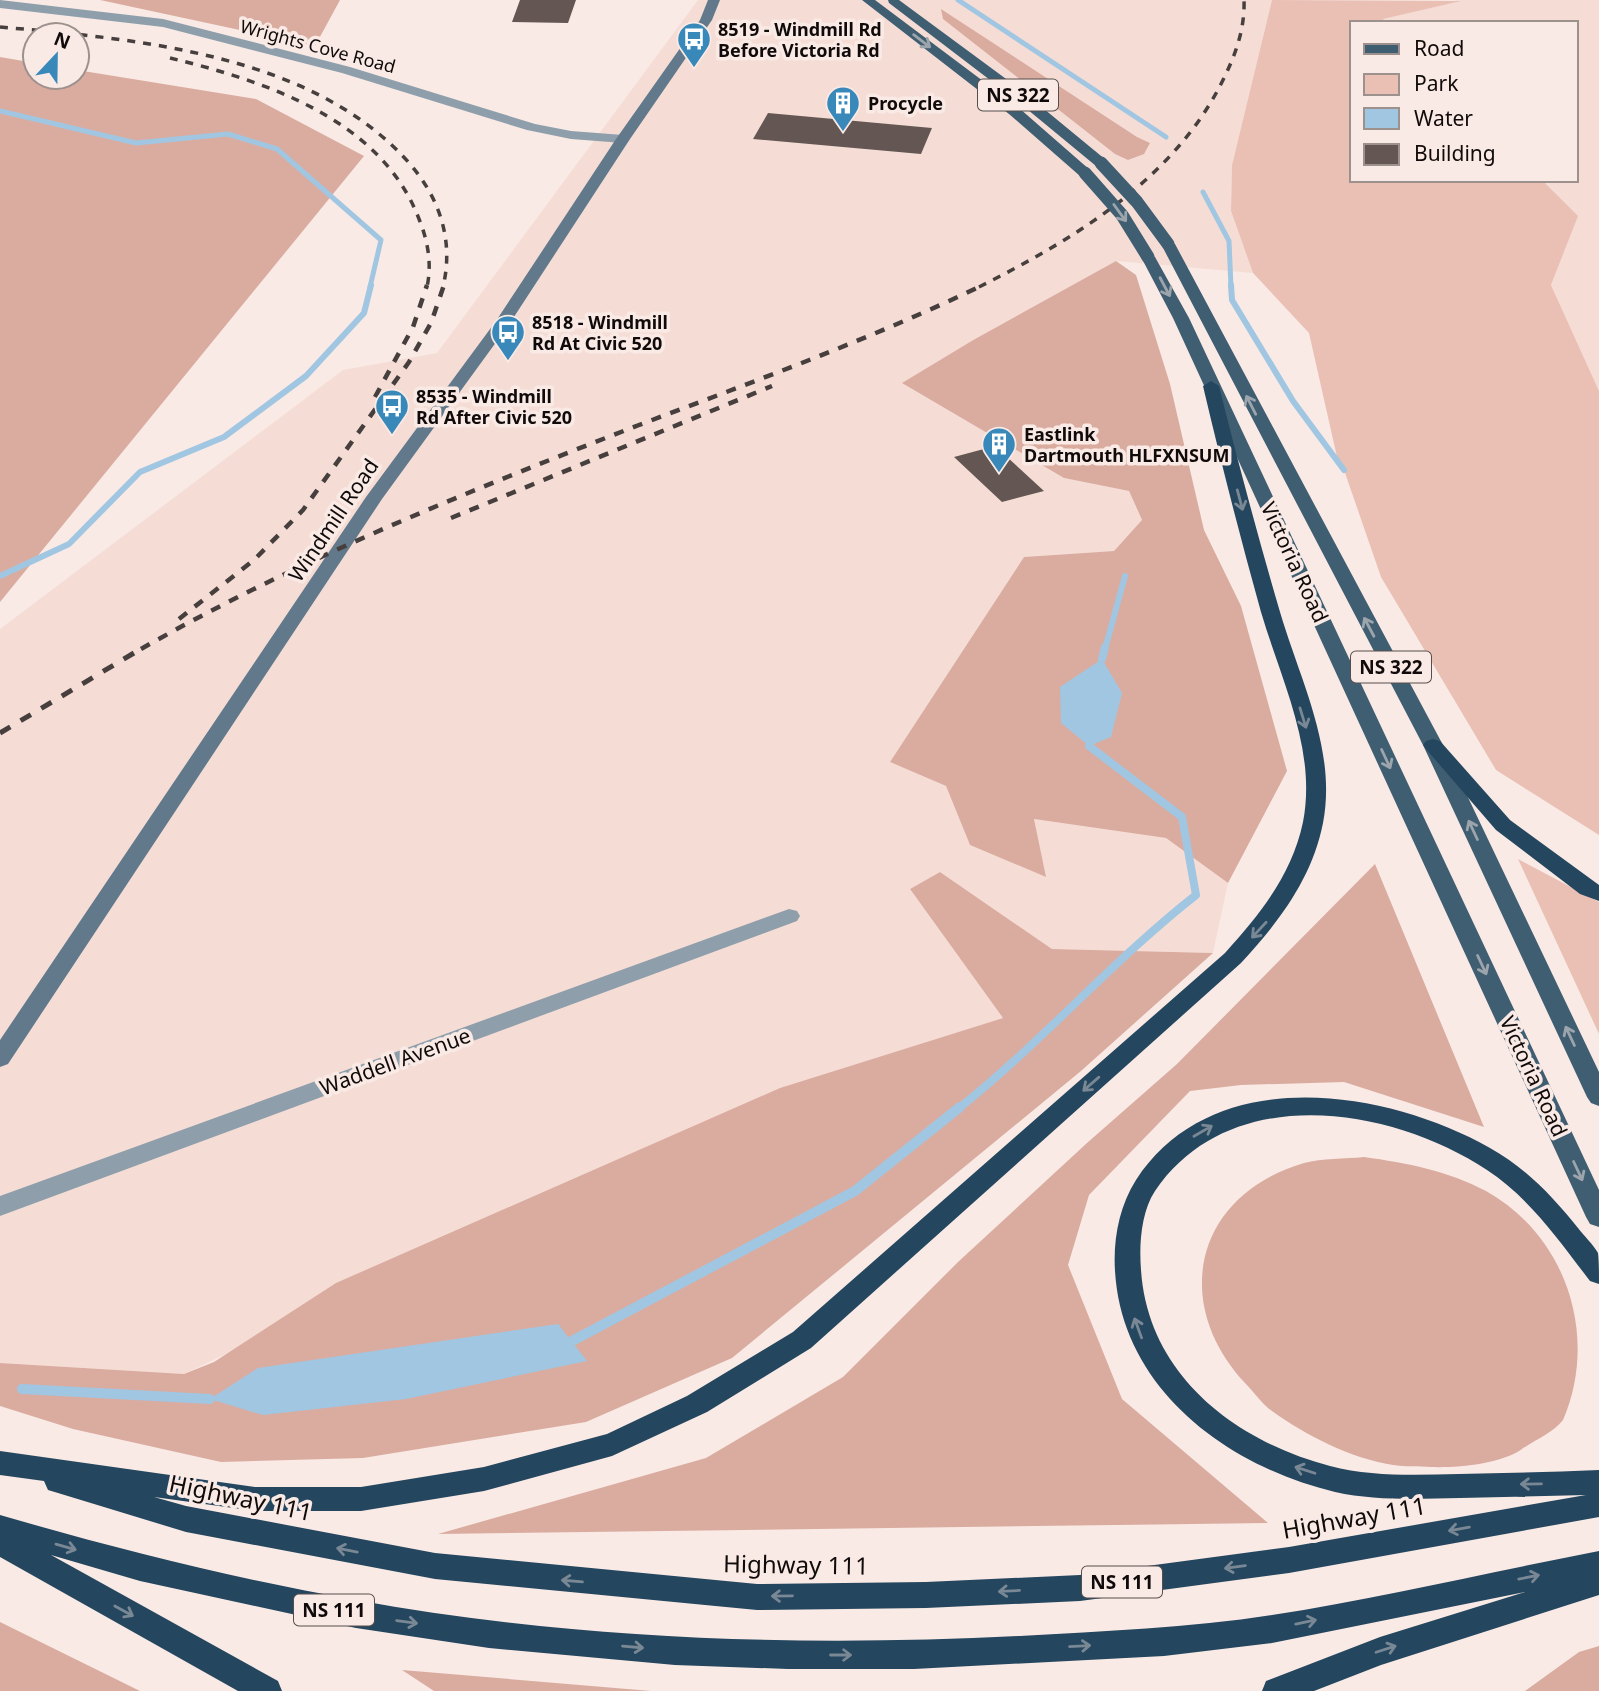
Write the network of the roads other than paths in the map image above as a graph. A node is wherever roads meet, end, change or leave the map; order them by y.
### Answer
1 (726, 0) edge
2 (868, 0) edge
3 (891, 0) edge
4 (0, 5) edge
5 (711, 6) edge
6 (623, 139) junction
7 (1211, 386) junction
8 (1433, 746) junction
9 (1599, 894) edge
10 (789, 916) dead end
11 (0, 1058) edge
12 (1599, 1097) edge
13 (0, 1206) edge
14 (1599, 1217) edge
15 (1599, 1274) edge
16 (0, 1463) edge
17 (1599, 1482) edge
18 (1599, 1505) edge
19 (0, 1528) edge
20 (0, 1542) edge
21 (1599, 1564) edge
22 (1599, 1582) edge
23 (267, 1691) edge
24 (1277, 1691) edge

1 - 5 main road, Windmill Road
2 -> 7 main road, Victoria Road / NS 322, bridge
8 -> 3 main road, Victoria Road / NS 322, bridge
4 - 6 street, Wrights Cove Road
5 - 6 main road, Windmill Road
6 - 11 main road, Windmill Road
7 -> 14 main road, Victoria Road / NS 322
7 -> 16 highway
8 - 9 highway
12 -> 8 main road, Victoria Road / NS 322
10 - 13 street, Waddell Avenue
17 -> 15 highway
18 -> 16 highway, Highway 111 / NS 111
19 -> 21 highway, NS 111
20 -> 23 highway
24 -> 22 highway

